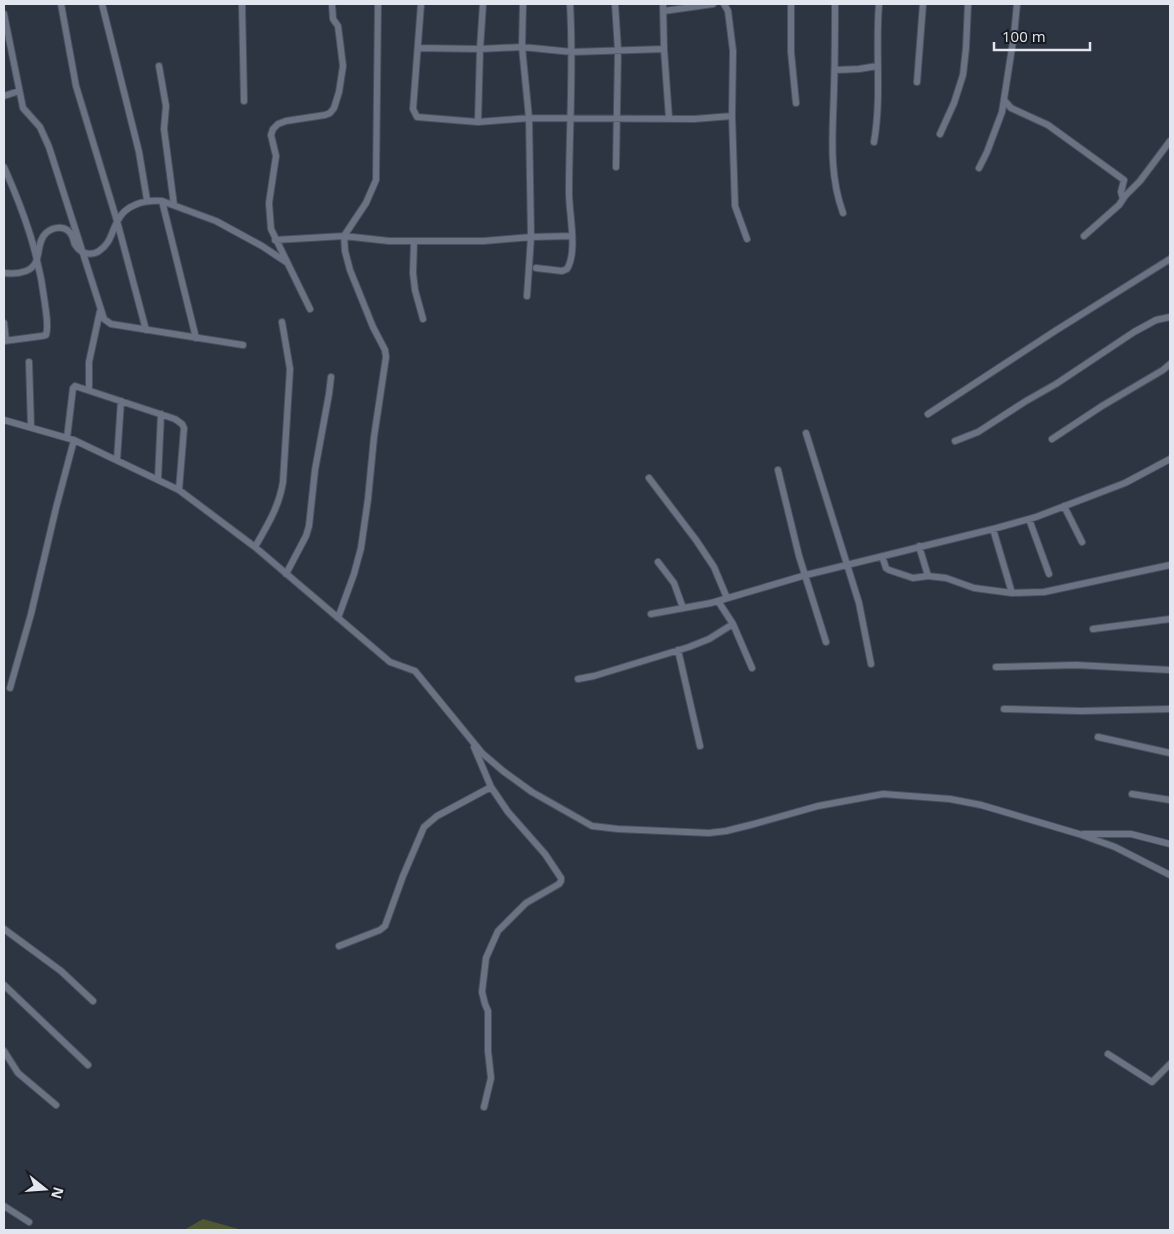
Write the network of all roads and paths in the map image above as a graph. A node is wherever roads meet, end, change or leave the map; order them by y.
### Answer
1 (61, 4) edge
2 (102, 4) edge
3 (242, 4) edge
4 (332, 4) edge
5 (378, 4) edge
6 (422, 4) edge
7 (483, 4) edge
8 (522, 4) edge
9 (570, 4) edge
10 (615, 4) edge
11 (663, 4) edge
12 (713, 4) edge
13 (724, 4) edge
14 (792, 4) edge
15 (834, 4) edge
16 (879, 4) edge
17 (923, 4) edge
18 (968, 4) edge
19 (1017, 4) edge
20 (664, 11) junction
21 (4, 14) edge
22 (522, 47) junction
23 (418, 48) junction
24 (480, 49) junction
25 (664, 49) junction
26 (618, 50) junction
27 (572, 52) junction
28 (158, 66) dead end
29 (877, 66) junction
30 (835, 70) junction
31 (917, 82) dead end
32 (19, 91) junction
33 (4, 96) edge
34 (1004, 100) junction
35 (244, 101) dead end
36 (796, 103) dead end
37 (732, 116) junction
38 (618, 117) junction
39 (529, 118) junction
40 (670, 118) junction
41 (571, 119) junction
42 (478, 122) junction
43 (940, 134) dead end
44 (1170, 141) edge
45 (874, 142) dead end
46 (4, 167) edge
47 (616, 167) dead end
48 (979, 168) dead end
49 (1123, 199) junction
50 (147, 200) junction
51 (162, 200) junction
52 (174, 205) junction
53 (843, 213) dead end
54 (117, 221) junction
55 (344, 236) junction
56 (571, 236) junction
57 (1084, 236) dead end
58 (532, 237) junction
59 (747, 239) dead end
60 (275, 240) junction
61 (414, 241) junction
62 (82, 252) junction
63 (1170, 259) edge
64 (38, 260) junction
65 (288, 263) junction
66 (536, 268) dead end
67 (4, 272) edge
68 (527, 296) dead end
69 (310, 309) dead end
70 (100, 310) junction
71 (1170, 317) edge
72 (423, 319) dead end
73 (282, 322) dead end
74 (4, 323) edge
75 (146, 330) junction
76 (196, 338) junction
77 (5, 341) edge
78 (243, 346) dead end
79 (29, 362) dead end
80 (1170, 364) edge
81 (331, 377) dead end
82 (89, 390) junction
83 (121, 401) junction
84 (161, 414) junction
85 (928, 414) dead end
86 (4, 420) edge
87 (31, 427) junction
88 (806, 433) dead end
89 (70, 439) junction
90 (1052, 439) dead end
91 (955, 441) dead end
92 (1170, 459) edge
93 (117, 460) junction
94 (778, 470) dead end
95 (649, 478) dead end
96 (158, 479) junction
97 (179, 490) junction
98 (1064, 506) junction
99 (1029, 519) junction
100 (993, 530) junction
101 (1082, 542) dead end
102 (919, 546) junction
103 (255, 547) junction
104 (882, 556) junction
105 (658, 562) dead end
106 (848, 564) junction
107 (1170, 565) edge
108 (286, 574) junction
109 (1049, 574) dead end
110 (806, 575) junction
111 (928, 576) junction
112 (1012, 593) junction
113 (727, 598) junction
114 (718, 601) junction
115 (683, 608) junction
116 (651, 614) dead end
117 (338, 618) junction
118 (1170, 619) edge
119 (733, 624) junction
120 (1093, 628) dead end
121 (826, 642) dead end
122 (678, 650) junction
123 (871, 664) dead end
124 (996, 667) dead end
125 (752, 668) dead end
126 (1170, 670) edge
127 (578, 679) dead end
128 (10, 688) dead end
129 (1004, 709) dead end
130 (1170, 709) edge
131 (1098, 736) dead end
132 (472, 740) junction
133 (700, 746) dead end
134 (1170, 753) edge
135 (492, 787) junction
136 (1132, 794) dead end
137 (1170, 800) edge
138 (1079, 834) junction
139 (1170, 844) edge
140 (1170, 876) edge
141 (4, 929) edge
142 (339, 946) dead end
143 (4, 985) edge
144 (94, 1001) dead end
145 (4, 1051) edge
146 (1108, 1054) dead end
147 (1170, 1064) edge
148 (88, 1065) dead end
149 (56, 1105) dead end
150 (484, 1107) dead end
151 (4, 1206) edge
152 (29, 1222) dead end

1 - 54 street
2 - 50 street
3 - 35 street
4 - 60 street
5 - 55 street
6 - 23 street
7 - 24 street
8 - 22 street
9 - 27 street
10 - 26 street
11 - 20 street
12 - 20 street
13 - 37 street
14 - 36 street
15 - 30 street
16 - 29 street
17 - 31 street
18 - 43 street
19 - 34 street
20 - 25 street
21 - 32 street
22 - 24 street
22 - 27 street
22 - 39 street
23 - 24 street
23 - 42 street
24 - 42 street
25 - 26 street
25 - 40 street
26 - 27 street
26 - 38 street
27 - 41 street
28 - 52 street
29 - 30 street
29 - 45 street
30 - 53 street
32 - 33 street
32 - 62 street
34 - 48 street
34 - 49 street
37 - 40 street
37 - 59 street
38 - 40 street
38 - 41 street
38 - 47 street
39 - 41 street
39 - 42 street
39 - 58 street
41 - 56 street
44 - 49 street
46 - 64 street
49 - 57 street
50 - 51 street
50 - 54 street
51 - 52 street
51 - 76 street
52 - 65 street
54 - 62 street
54 - 75 street
55 - 60 street
55 - 61 street
55 - 117 street
56 - 58 street
56 - 66 street
58 - 61 street
58 - 68 street
60 - 65 street
61 - 72 street
62 - 64 street
62 - 70 street
63 - 85 street
64 - 67 street
64 - 77 street
65 - 69 street
70 - 75 street
70 - 82 street
71 - 91 street
73 - 103 street
74 - 77 street
75 - 76 street
76 - 78 street
79 - 87 street
80 - 90 street
81 - 108 street
82 - 83 street
82 - 89 street
83 - 84 street
83 - 93 street
84 - 96 street
84 - 97 street
86 - 87 street
87 - 89 street
88 - 106 street
89 - 93 street
89 - 128 street
92 - 98 street
93 - 96 street
94 - 110 street
95 - 113 street
96 - 97 street
97 - 103 street
98 - 99 street
98 - 101 street
99 - 100 street
99 - 109 street
100 - 102 street
100 - 112 street
102 - 104 street
102 - 111 street
103 - 108 street
104 - 106 street
104 - 111 street
105 - 115 street
106 - 110 street
106 - 123 street
107 - 112 street
108 - 117 street
110 - 113 street
110 - 121 street
111 - 112 street
113 - 114 street
114 - 115 street
114 - 119 street
115 - 116 street
117 - 132 street
118 - 120 street
119 - 122 street
119 - 125 street
122 - 127 street
122 - 133 street
124 - 126 street
129 - 130 street
131 - 134 street
132 - 135 street
132 - 138 street
135 - 142 street
135 - 150 street
136 - 137 street
138 - 139 street
138 - 140 street
141 - 144 street
143 - 148 street
145 - 149 street
146 - 147 street
151 - 152 street

